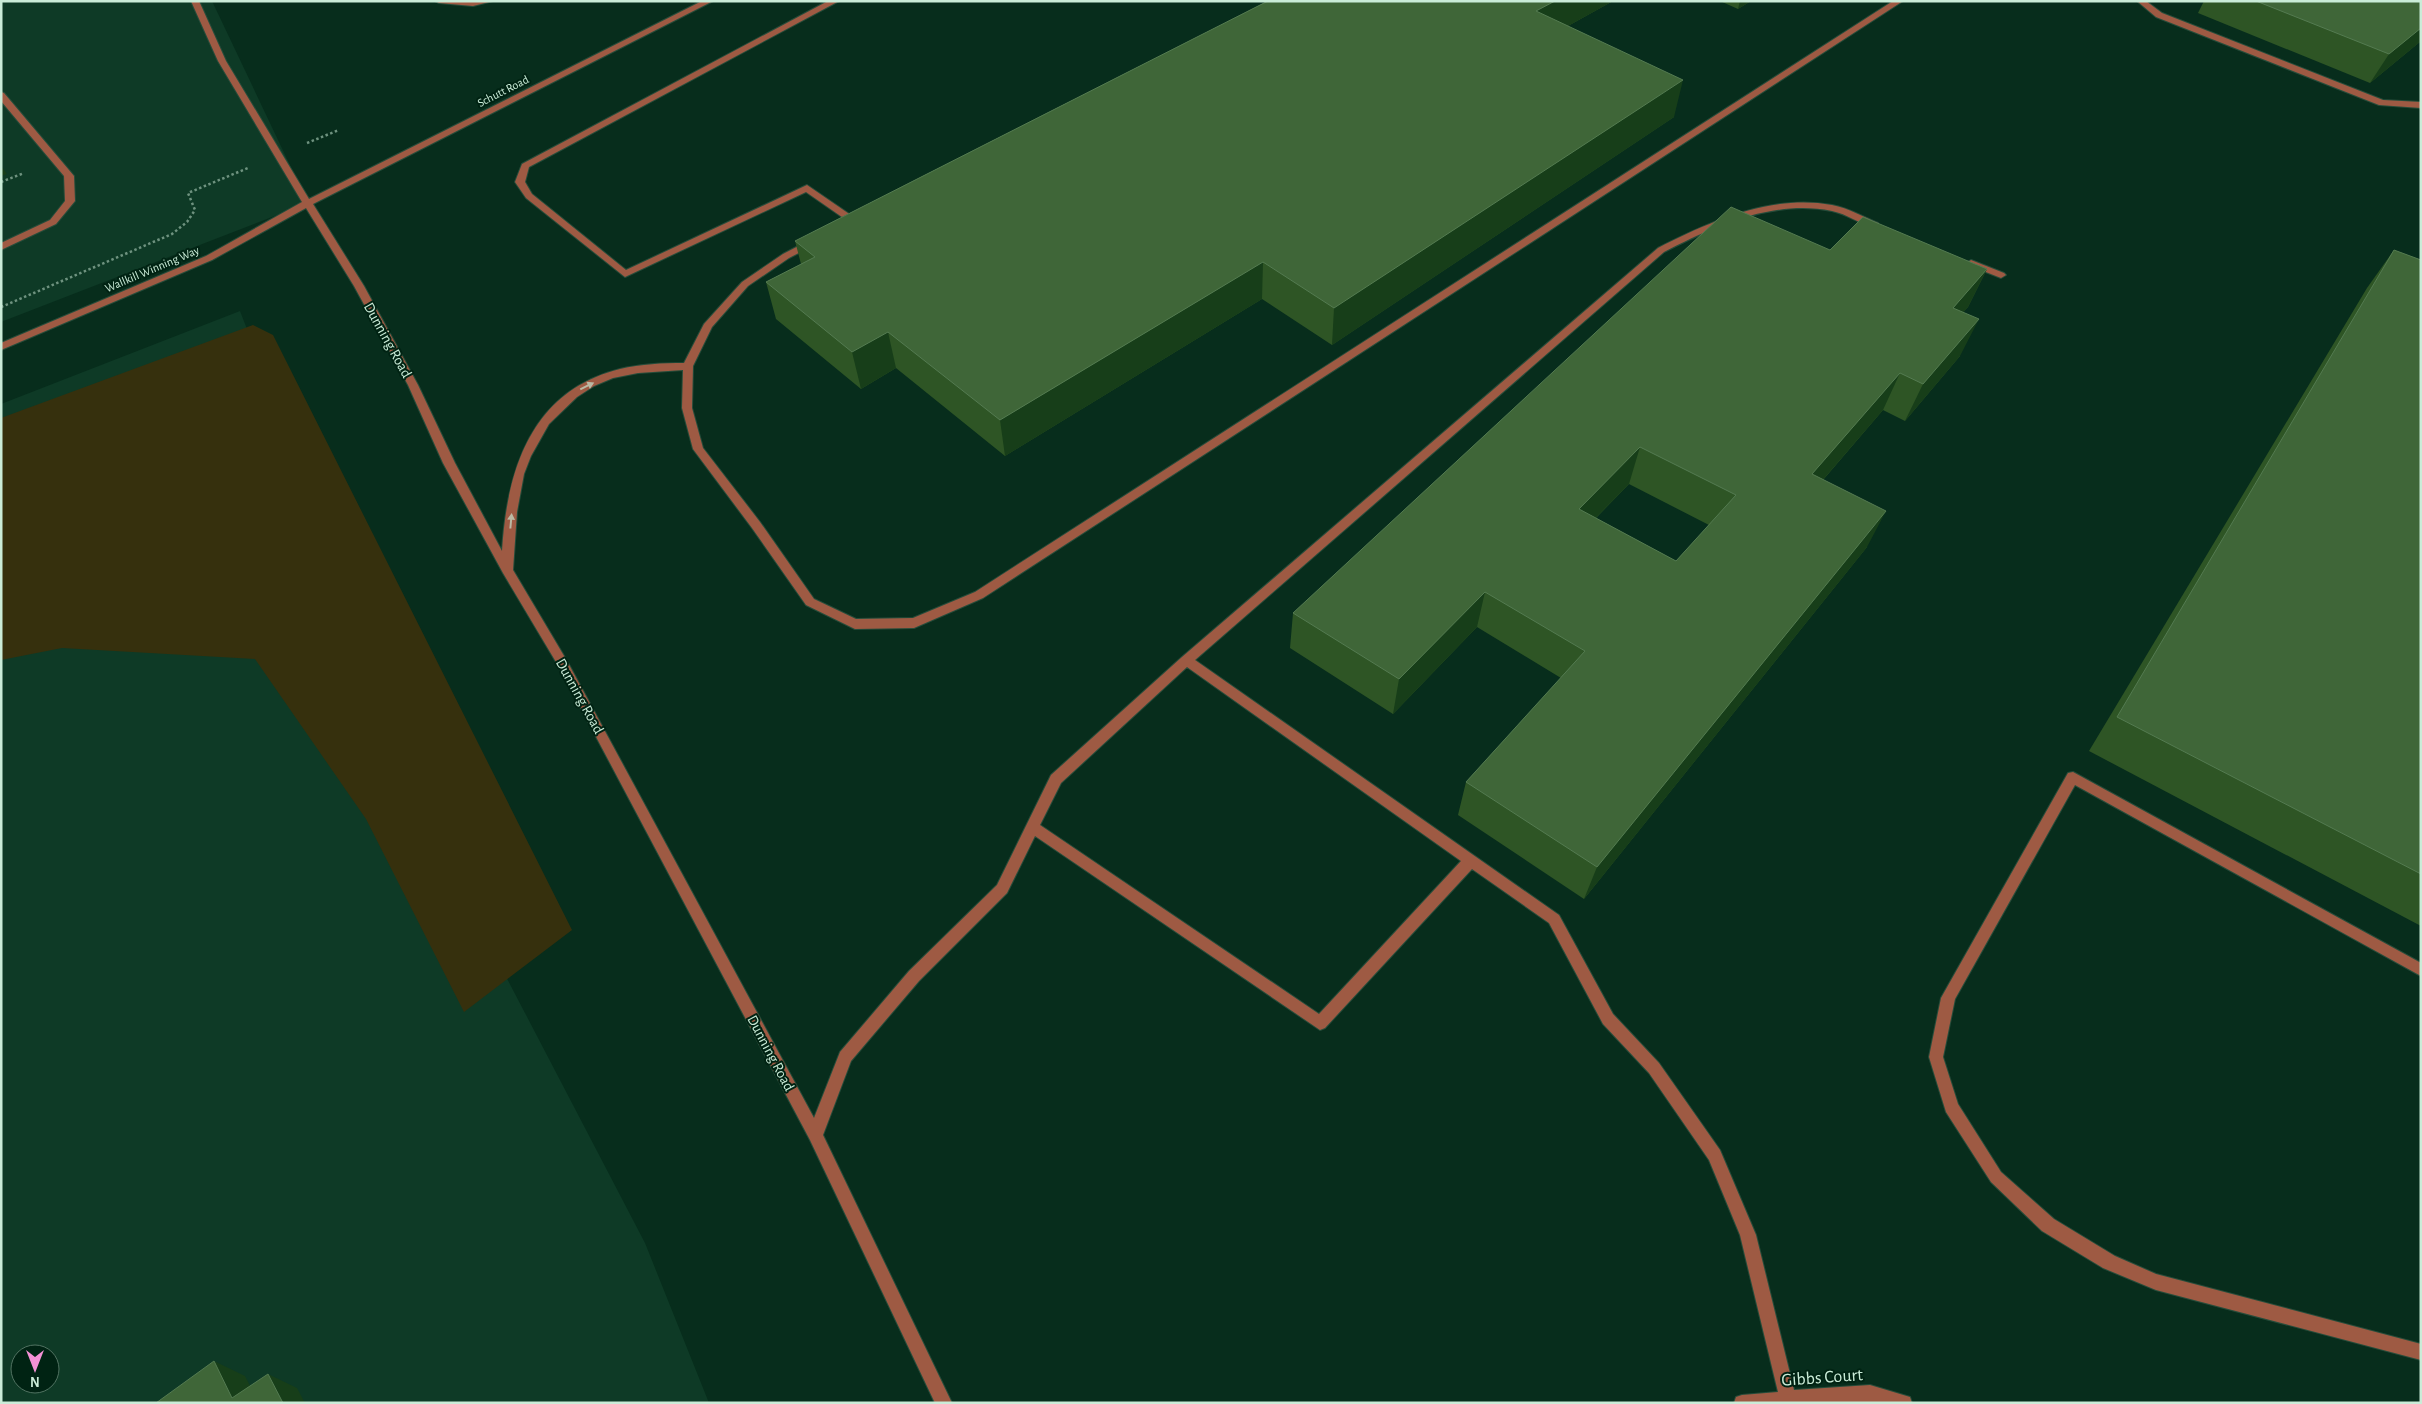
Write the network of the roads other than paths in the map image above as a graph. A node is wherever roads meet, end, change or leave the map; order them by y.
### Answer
1 (195, 1) edge
2 (439, 1) edge
3 (489, 1) edge
4 (709, 1) edge
5 (836, 1) edge
6 (1898, 1) edge
7 (2141, 1) edge
8 (1, 95) edge
9 (2421, 105) edge
10 (308, 203) junction
11 (1883, 228) edge
12 (840, 229) edge
13 (818, 240) edge
14 (1, 247) edge
15 (1964, 260) edge
16 (2001, 275) dead end
17 (1, 346) edge
18 (688, 366) junction
19 (507, 570) junction
20 (1186, 660) junction
21 (1032, 827) junction
22 (1470, 860) junction
23 (2421, 970) edge
24 (815, 1135) junction
25 (2421, 1352) edge
26 (1789, 1401) edge
27 (944, 1403) edge
28 (1742, 1403) edge
29 (1904, 1403) edge

1 - 10 street, Dunning Road
2 - 3 street
4 - 10 street, Schutt Road
5 - 12 street
6 - 18 street
7 - 9 street
8 - 14 street
10 - 17 street, Wallkill Winning Way
10 - 19 street, Dunning Road
11 - 20 street
13 - 18 street
15 - 16 street
19 -> 18 street
19 - 24 street, Dunning Road
20 - 21 street
20 - 22 street
21 - 22 street
21 - 24 street
22 - 26 street
23 - 25 street
24 - 27 street, Dunning Road
26 - 28 street, Gibbs Court
26 - 29 street, Gibbs Court

